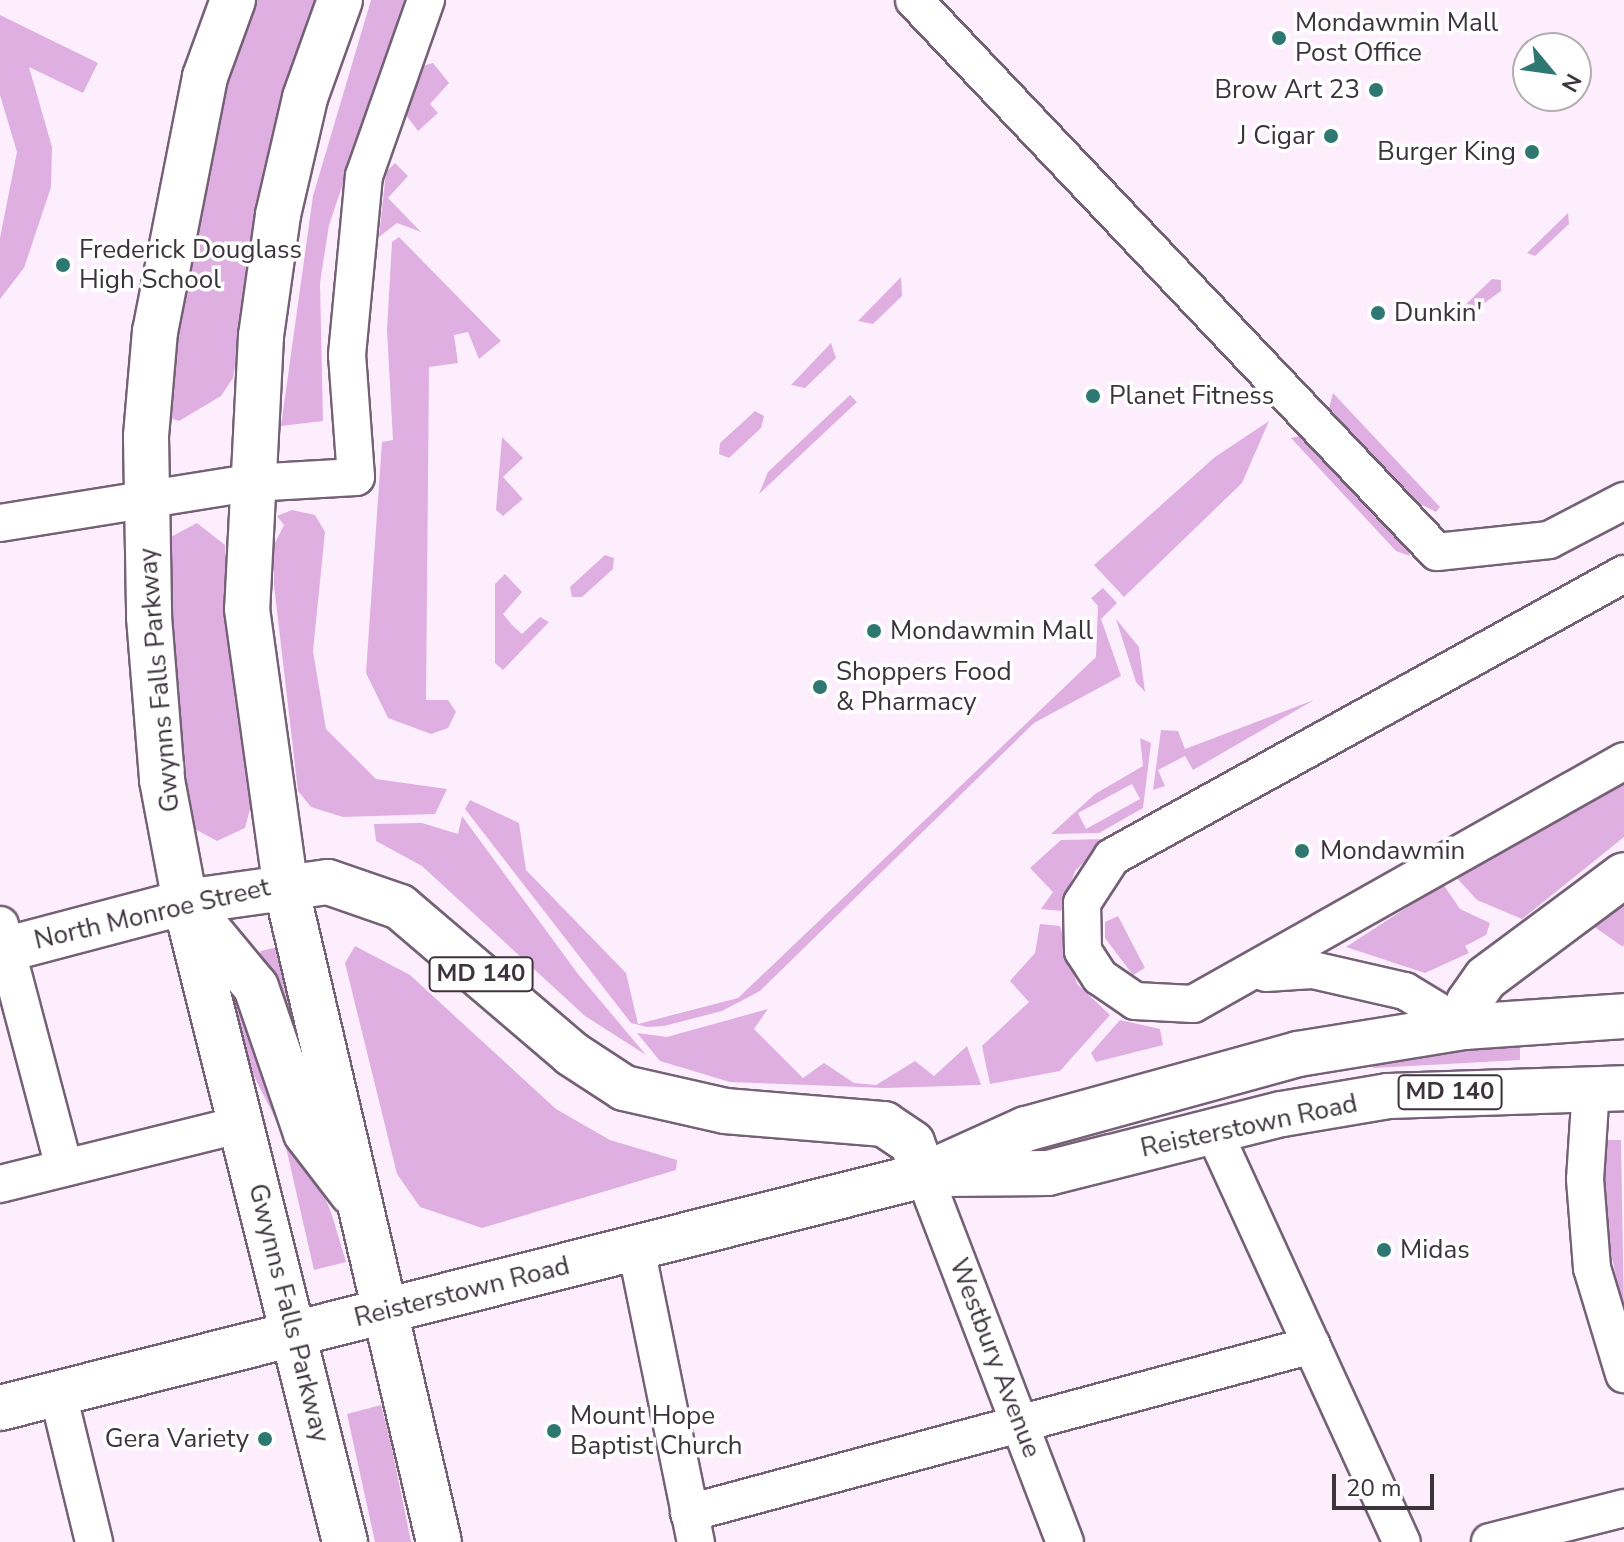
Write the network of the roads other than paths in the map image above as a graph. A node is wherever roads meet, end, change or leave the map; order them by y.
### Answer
1 (233, 0) edge
2 (340, 0) edge
3 (426, 0) edge
4 (914, 0) edge
5 (251, 483) junction
6 (146, 498) junction
7 (1624, 501) edge
8 (0, 523) edge
9 (1624, 574) edge
10 (1624, 761) edge
11 (1624, 875) edge
12 (285, 883) junction
13 (185, 902) junction
14 (2, 942) edge
15 (1257, 974) junction
16 (1621, 1008) edge
17 (1464, 1027) junction
18 (1608, 1087) edge
19 (242, 1124) junction
20 (1213, 1130) junction
21 (64, 1168) junction
22 (924, 1175) junction
23 (0, 1184) edge
24 (362, 1205) junction
25 (636, 1248) junction
26 (385, 1311) junction
27 (294, 1335) junction
28 (1312, 1345) junction
29 (1624, 1374) edge
30 (58, 1394) junction
31 (0, 1408) edge
32 (1019, 1422) junction
33 (1624, 1508) edge
34 (692, 1527) edge
35 (94, 1542) edge
36 (345, 1542) edge
37 (439, 1542) edge
38 (1065, 1542) edge
39 (1402, 1542) edge
40 (1490, 1542) edge

1 - 6 main road, Gwynns Falls Parkway
2 - 5 main road
3 - 5 street
4 - 7 street
5 - 6 street
5 - 12 main road
6 - 8 street
6 - 13 main road, Gwynns Falls Parkway
9 - 15 street
10 - 15 street
11 - 17 main road
12 - 13 main road, North Monroe Street / MD 140
12 - 22 main road, North Monroe Street / MD 140
12 - 24 main road
13 - 14 main road, North Monroe Street / MD 140
13 - 19 main road, Gwynns Falls Parkway
13 - 24 main road
14 - 21 street
15 - 17 street
16 - 17 main road
16 - 18 main road
17 - 22 main road, Reisterstown Road / MD 140
18 - 20 main road, Reisterstown Road / MD 140
18 - 29 street
19 - 21 street
19 - 27 main road, Gwynns Falls Parkway
20 - 22 main road, Reisterstown Road / MD 140
20 - 28 street
21 - 23 street
22 - 25 main road, Reisterstown Road / MD 140
22 - 32 street, Westbury Avenue
24 - 26 main road
25 - 26 main road, Reisterstown Road / MD 140
25 - 34 street
26 - 27 main road, Reisterstown Road / MD 140
26 - 37 main road
27 - 30 main road, Reisterstown Road / MD 140
27 - 36 main road, Gwynns Falls Parkway
28 - 32 street
28 - 39 street
30 - 31 main road, Reisterstown Road / MD 140
30 - 35 street
32 - 34 street
32 - 38 street, Westbury Avenue
33 - 40 street

